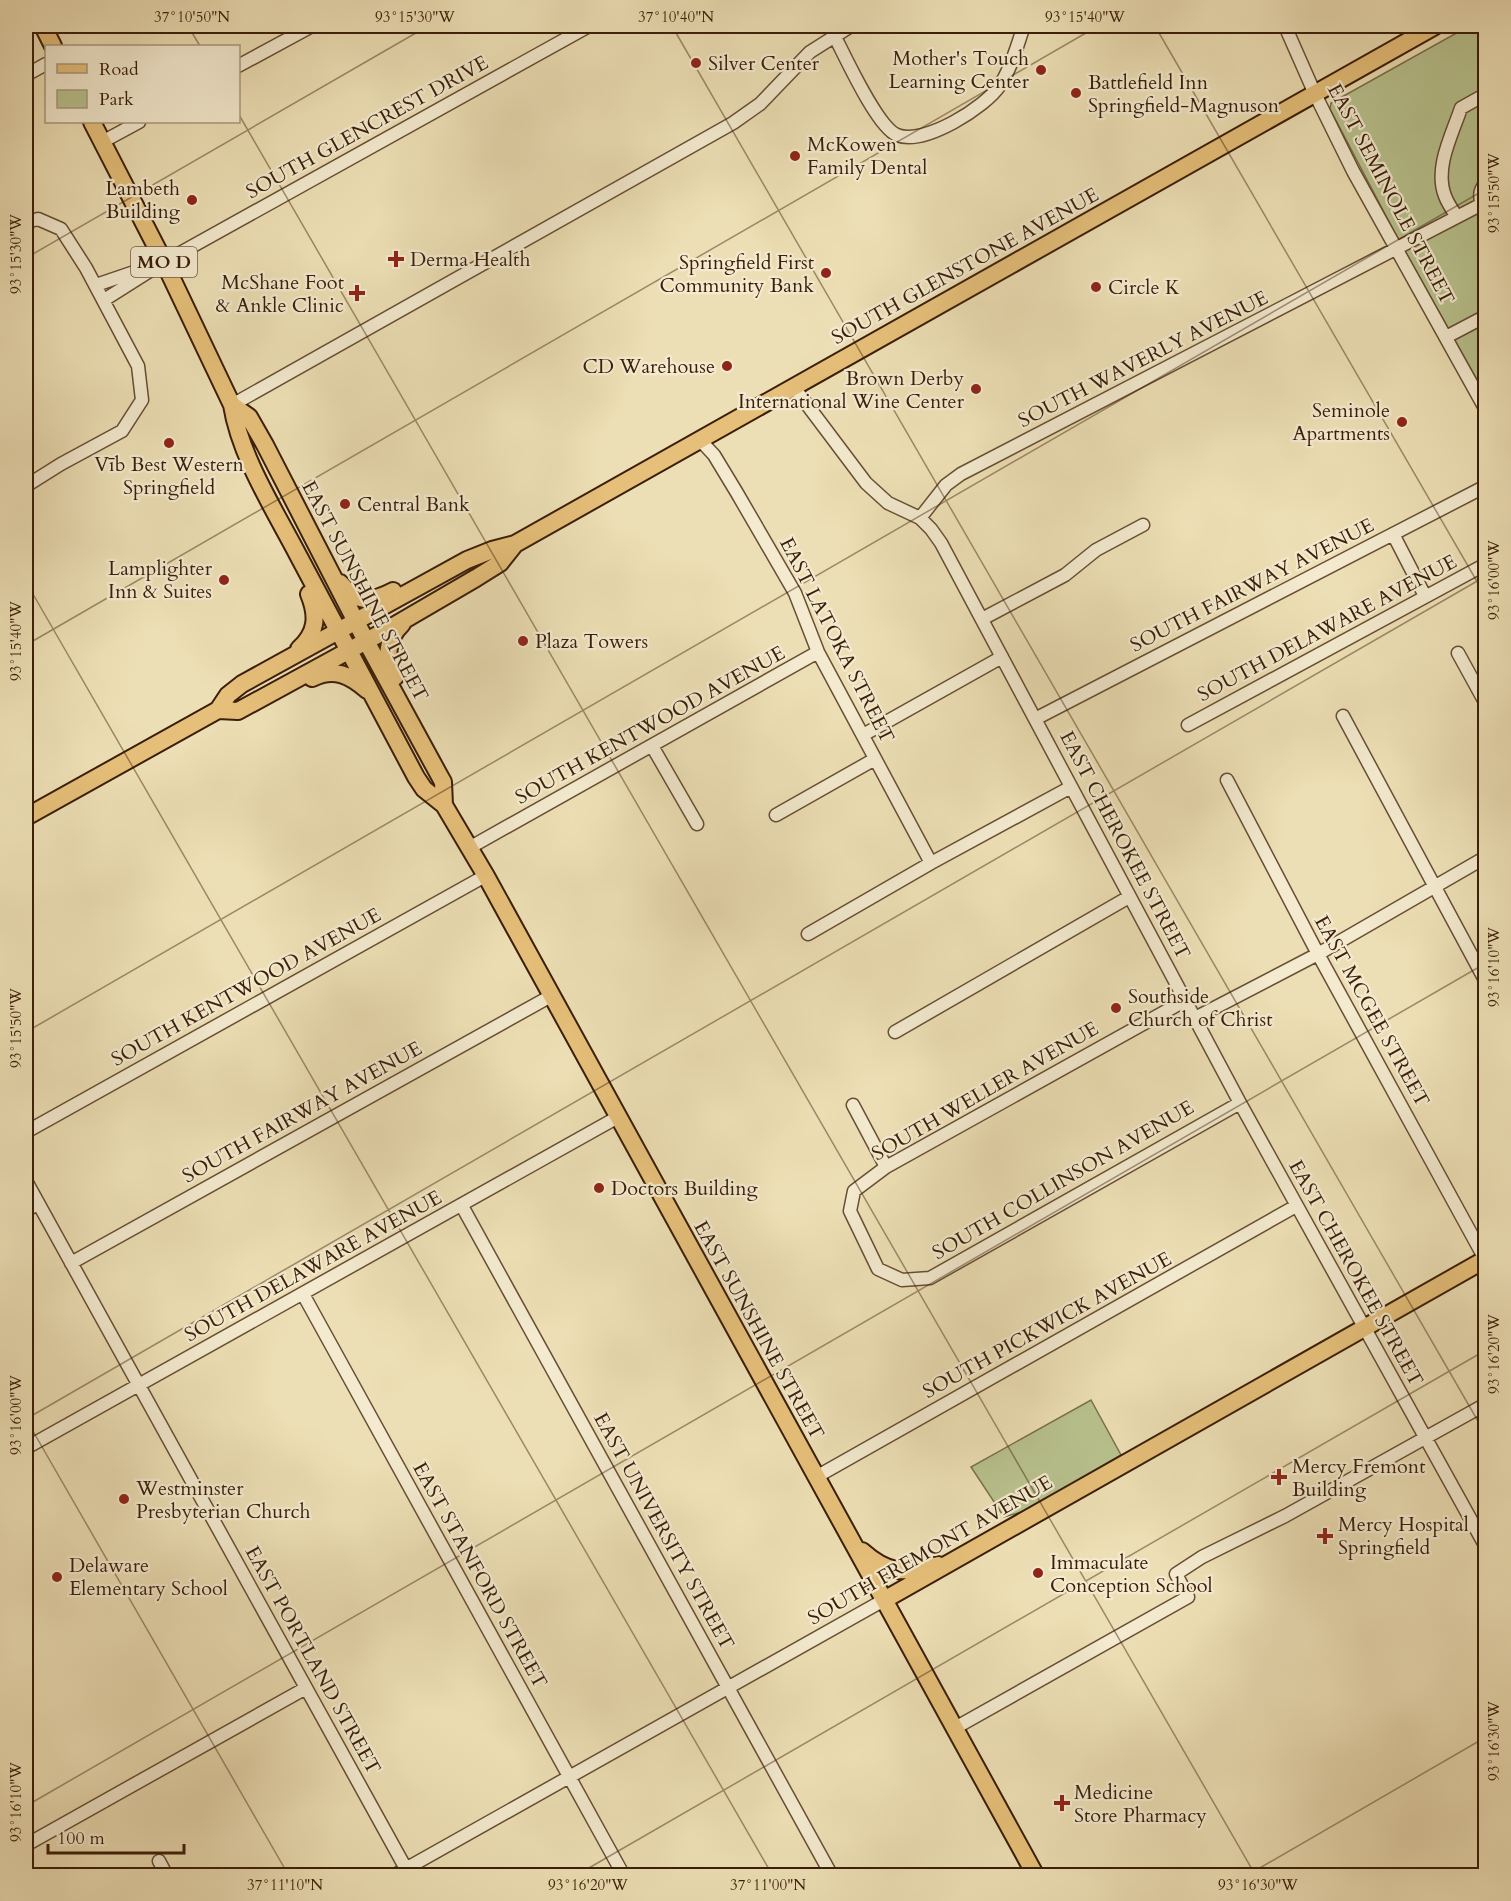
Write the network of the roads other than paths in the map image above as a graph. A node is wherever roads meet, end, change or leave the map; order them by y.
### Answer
1 (43, 26) edge
2 (312, 26) edge
3 (589, 26) edge
4 (851, 26) edge
5 (1024, 26) edge
6 (1285, 26) edge
7 (1435, 26) edge
8 (834, 35) junction
9 (52, 45) edge
10 (45, 65) edge
11 (240, 65) edge
12 (26, 75) edge
13 (1315, 94) junction
14 (1485, 94) edge
15 (92, 123) edge
16 (137, 123) edge
17 (102, 142) junction
18 (1485, 183) edge
19 (1484, 206) edge
20 (1457, 218) junction
21 (26, 222) edge
22 (1396, 250) junction
23 (164, 262) junction
24 (96, 285) junction
25 (104, 300) junction
26 (1485, 316) edge
27 (1446, 337) junction
28 (793, 386) junction
29 (232, 405) junction
30 (1485, 410) edge
31 (700, 440) junction
32 (26, 486) edge
33 (262, 486) junction
34 (1485, 486) edge
35 (920, 518) junction
36 (1143, 525) dead end
37 (1393, 534) junction
38 (515, 544) junction
39 (467, 560) junction
40 (1485, 564) edge
41 (330, 570) junction
42 (1425, 596) junction
43 (411, 616) junction
44 (982, 619) junction
45 (357, 622) junction
46 (338, 632) junction
47 (366, 641) junction
48 (348, 651) junction
49 (818, 652) junction
50 (1458, 653) dead end
51 (1002, 657) junction
52 (286, 660) junction
53 (372, 694) junction
54 (1485, 704) edge
55 (249, 705) junction
56 (218, 710) junction
57 (1343, 716) dead end
58 (1035, 719) junction
59 (1188, 725) dead end
60 (862, 735) junction
61 (652, 746) junction
62 (874, 759) junction
63 (438, 772) junction
64 (1227, 780) dead end
65 (1071, 787) junction
66 (444, 805) junction
67 (776, 815) dead end
68 (26, 817) edge
69 (697, 824) dead end
70 (469, 849) junction
71 (1485, 857) edge
72 (931, 863) junction
73 (485, 876) junction
74 (1434, 886) junction
75 (1129, 897) junction
76 (808, 934) dead end
77 (1318, 954) junction
78 (1485, 982) edge
79 (551, 996) junction
80 (1186, 1000) junction
81 (1195, 1018) junction
82 (895, 1032) dead end
83 (1240, 1103) junction
84 (853, 1105) dead end
85 (618, 1117) junction
86 (26, 1132) edge
87 (886, 1167) junction
88 (26, 1181) edge
89 (38, 1203) junction
90 (462, 1206) junction
91 (1296, 1206) junction
92 (26, 1210) edge
93 (850, 1211) joint
94 (1485, 1258) edge
95 (71, 1263) junction
96 (303, 1294) junction
97 (1364, 1328) junction
98 (139, 1385) junction
99 (1485, 1404) edge
100 (1424, 1438) junction
101 (26, 1448) edge
102 (816, 1477) junction
103 (852, 1543) junction
104 (1485, 1547) edge
105 (950, 1563) junction
106 (884, 1600) junction
107 (306, 1688) junction
108 (729, 1688) junction
109 (956, 1728) junction
110 (569, 1777) junction
111 (26, 1845) edge
112 (159, 1861) dead end
113 (408, 1872) edge
114 (167, 1875) edge
115 (393, 1875) edge
116 (624, 1875) edge
117 (832, 1875) edge
118 (1036, 1875) edge

1 - 9 main road
2 - 11 street
3 - 23 street, SOUTH GLENCREST DRIVE
4 - 8 street
5 - 8 street
6 - 13 street, EAST SEMINOLE STREET
7 - 13 main road, SOUTH GLENSTONE AVENUE
8 - 29 street
10 - 12 street
13 - 22 street, EAST SEMINOLE STREET
13 - 28 main road, SOUTH GLENSTONE AVENUE
14 - 20 street
15 - 17 main road, EAST SUNSHINE STREET / MO D
16 - 17 street
17 - 23 main road, EAST SUNSHINE STREET / MO D
18 - 19 street
19 - 20 street, SOUTH WAVERLY AVENUE
20 - 22 street, SOUTH WAVERLY AVENUE
21 - 24 street
22 - 27 street, EAST SEMINOLE STREET
22 - 35 street, SOUTH WAVERLY AVENUE
23 - 24 street
23 - 25 street
23 - 29 main road, EAST SUNSHINE STREET / MO D
24 - 25 street
25 - 32 street
26 - 27 street
27 - 30 street, EAST SEMINOLE STREET
28 - 31 main road, SOUTH GLENSTONE AVENUE
28 - 35 street, EAST CHEROKEE STREET
29 - 33 main road, EAST SUNSHINE STREET / MO D
29 - 41 main road, EAST SUNSHINE STREET / MO D
31 - 38 main road, SOUTH GLENSTONE AVENUE
31 - 49 street, EAST LATOKA STREET
33 - 46 main road, EAST SUNSHINE STREET / MO D
33 - 52 main road
34 - 37 street, SOUTH FAIRWAY AVENUE
35 - 44 street, EAST CHEROKEE STREET
36 - 44 street
37 - 42 street
37 - 58 street, SOUTH FAIRWAY AVENUE
38 - 39 main road, SOUTH GLENSTONE AVENUE
38 - 43 main road, SOUTH GLENSTONE AVENUE
39 - 41 main road
39 - 45 main road, SOUTH GLENSTONE AVENUE
40 - 42 street, SOUTH DELAWARE AVENUE
41 - 45 main road, EAST SUNSHINE STREET / MO D
42 - 59 street, SOUTH DELAWARE AVENUE
43 - 47 main road, SOUTH GLENSTONE AVENUE
43 - 63 main road
44 - 51 street, EAST CHEROKEE STREET
45 - 46 main road, SOUTH GLENSTONE AVENUE
45 - 47 main road, EAST SUNSHINE STREET
46 - 48 main road, EAST SUNSHINE STREET
46 - 52 main road, SOUTH GLENSTONE AVENUE
47 - 48 main road, SOUTH GLENSTONE AVENUE
47 - 63 main road, EAST SUNSHINE STREET
48 - 53 main road, EAST SUNSHINE STREET
48 - 55 main road, SOUTH GLENSTONE AVENUE
49 - 60 street, EAST LATOKA STREET
49 - 61 street, SOUTH KENTWOOD AVENUE
50 - 54 street
51 - 58 street, EAST CHEROKEE STREET
51 - 60 street
52 - 56 main road, SOUTH GLENSTONE AVENUE
53 - 55 main road
53 - 66 main road, EAST SUNSHINE STREET
55 - 56 main road, SOUTH GLENSTONE AVENUE
56 - 68 main road, SOUTH GLENSTONE AVENUE
57 - 74 street
58 - 65 street, EAST CHEROKEE STREET
60 - 62 street, EAST LATOKA STREET
61 - 69 street
61 - 70 street, SOUTH KENTWOOD AVENUE
62 - 67 street
62 - 72 street, EAST LATOKA STREET
63 - 66 main road, EAST SUNSHINE STREET
64 - 77 street, EAST MCGEE STREET
65 - 72 street
65 - 75 street, EAST CHEROKEE STREET
66 - 70 main road, EAST SUNSHINE STREET
70 - 73 main road, EAST SUNSHINE STREET
71 - 74 street
72 - 76 street
73 - 79 main road, EAST SUNSHINE STREET
73 - 86 street, SOUTH KENTWOOD AVENUE
74 - 77 street
74 - 78 street
75 - 80 street, EAST CHEROKEE STREET
75 - 82 street
77 - 81 street
77 - 94 street, EAST MCGEE STREET
79 - 85 main road, EAST SUNSHINE STREET
79 - 95 street, SOUTH FAIRWAY AVENUE
80 - 81 street, EAST CHEROKEE STREET
80 - 87 street, SOUTH WELLER AVENUE
81 - 83 street, EAST CHEROKEE STREET
83 - 91 street, EAST CHEROKEE STREET
83 - 93 street, SOUTH COLLINSON AVENUE
84 - 87 street
85 - 90 street, SOUTH DELAWARE AVENUE
85 - 102 main road, EAST SUNSHINE STREET
87 - 93 street, SOUTH WELLER AVENUE
88 - 89 street, EAST PORTLAND STREET
89 - 92 street
89 - 95 street, EAST PORTLAND STREET
90 - 96 street, SOUTH DELAWARE AVENUE
90 - 108 street, EAST UNIVERSITY STREET
91 - 97 street, EAST CHEROKEE STREET
91 - 102 street, SOUTH PICKWICK AVENUE
94 - 97 main road, SOUTH FREMONT AVENUE
95 - 98 street, EAST PORTLAND STREET
96 - 98 street, SOUTH DELAWARE AVENUE
96 - 110 street, EAST STANFORD STREET
97 - 100 street, EAST CHEROKEE STREET
97 - 105 main road, SOUTH FREMONT AVENUE
98 - 101 street, SOUTH DELAWARE AVENUE
98 - 107 street, EAST PORTLAND STREET
99 - 100 street
100 - 104 street, EAST CHEROKEE STREET
100 - 109 street
102 - 103 main road, EAST SUNSHINE STREET
103 - 105 main road
103 - 106 main road, EAST SUNSHINE STREET
105 - 106 main road, SOUTH FREMONT AVENUE
106 - 108 street, SOUTH FREMONT AVENUE
106 - 109 main road, EAST SUNSHINE STREET
107 - 111 street
107 - 113 street, EAST PORTLAND STREET
108 - 110 street, SOUTH FREMONT AVENUE
108 - 117 street, EAST UNIVERSITY STREET
109 - 118 main road, EAST SUNSHINE STREET
110 - 113 street, SOUTH FREMONT AVENUE
110 - 116 street, EAST STANFORD STREET
112 - 114 street
113 - 115 street, SOUTH FREMONT AVENUE

